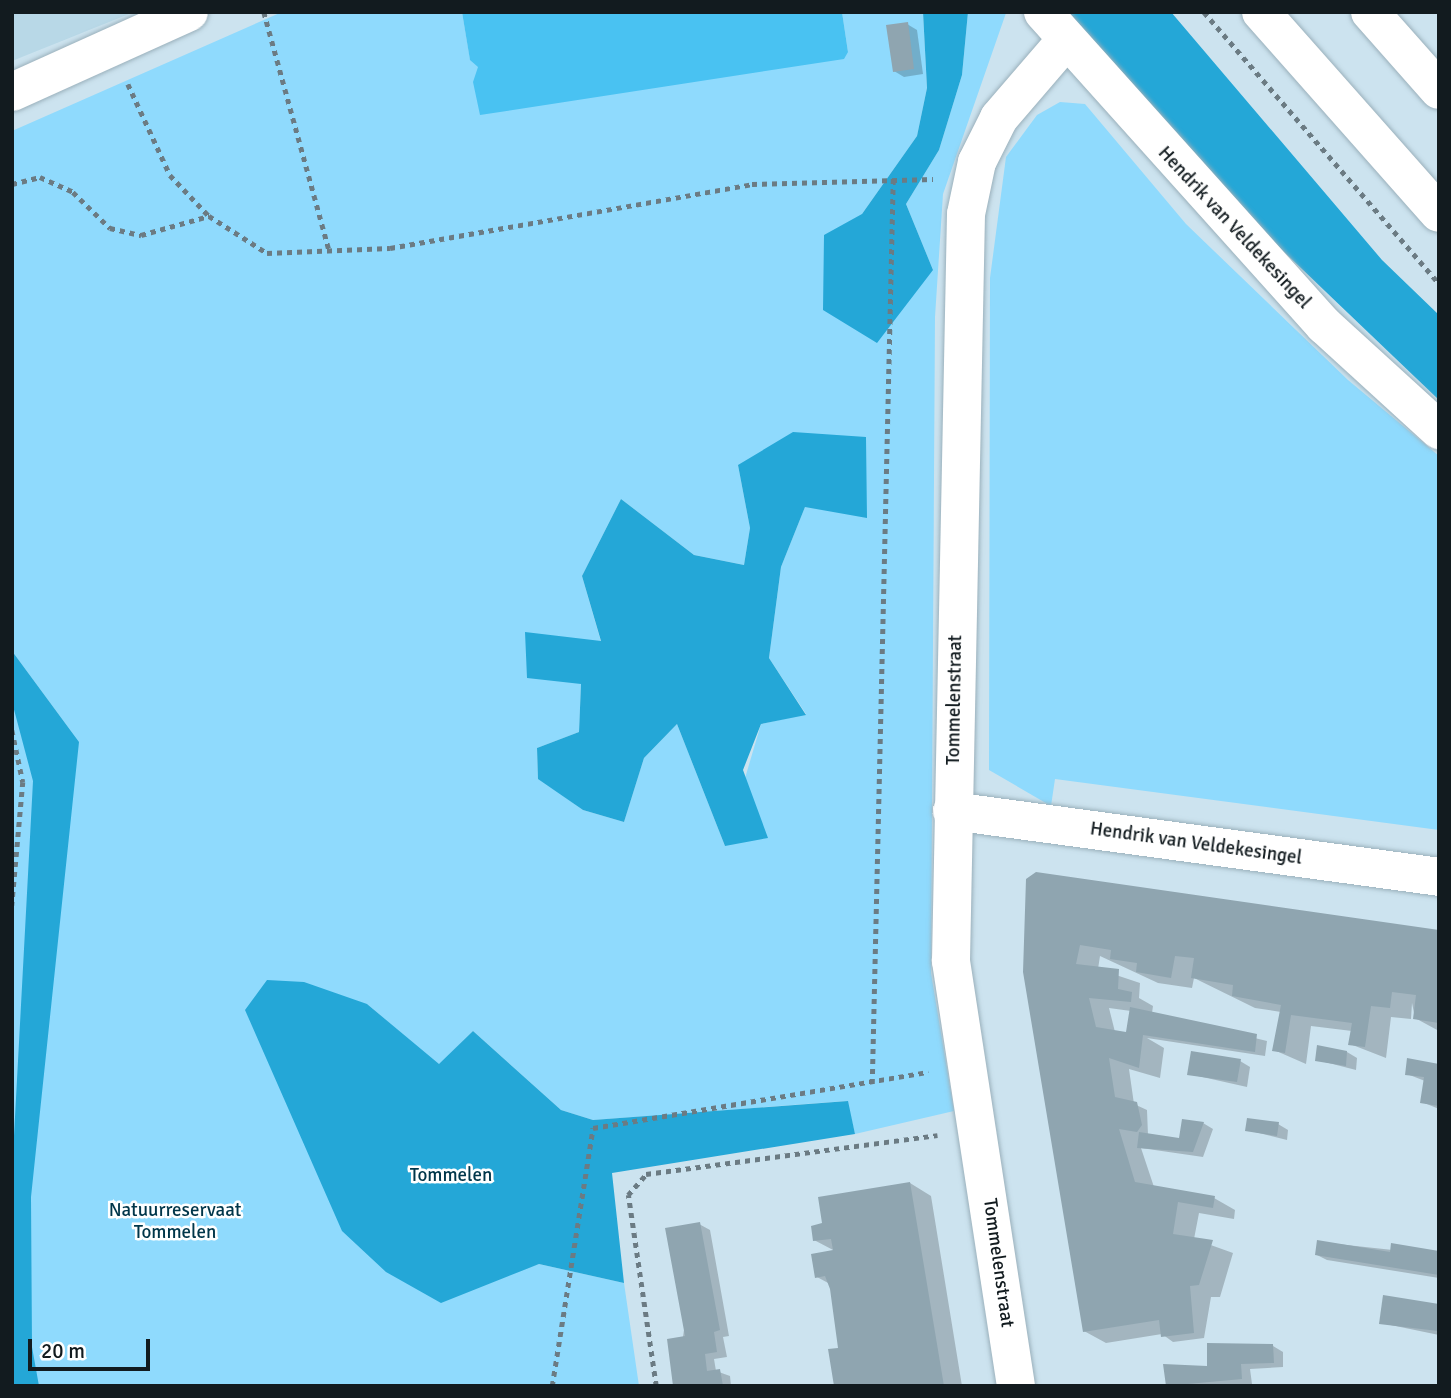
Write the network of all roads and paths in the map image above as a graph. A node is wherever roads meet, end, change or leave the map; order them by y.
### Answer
1 (189, 12) edge
2 (264, 12) edge
3 (1204, 12) edge
4 (1261, 12) edge
5 (1370, 12) edge
6 (1055, 26) edge
7 (113, 50) junction
8 (1439, 90) edge
9 (12, 92) edge
10 (893, 177) junction
11 (972, 180) junction
12 (12, 184) edge
13 (1439, 213) edge
14 (209, 216) junction
15 (329, 250) junction
16 (1439, 283) edge
17 (1439, 430) edge
18 (12, 730) edge
19 (952, 811) junction
20 (1439, 877) edge
21 (12, 906) edge
22 (969, 1060) junction
23 (872, 1083) junction
24 (979, 1129) junction
25 (552, 1386) edge
26 (656, 1386) edge
27 (1016, 1386) edge

1 - 7 main road
2 - 15 path
3 - 16 path
4 - 13 main road
5 - 8 main road
6 - 11 main road, Tommelenstraat
6 - 17 main road, Hendrik van Veldekesingel
7 - 9 main road
7 - 14 path
10 - 11 path
10 - 15 path
10 - 23 path
11 - 19 main road, Tommelenstraat
12 - 14 path
14 - 15 path
18 - 21 path
19 - 20 main road, Hendrik van Veldekesingel
19 - 22 main road, Tommelenstraat
22 - 23 path
22 - 24 main road, Tommelenstraat
23 - 25 path
24 - 26 path
24 - 27 main road, Tommelenstraat

